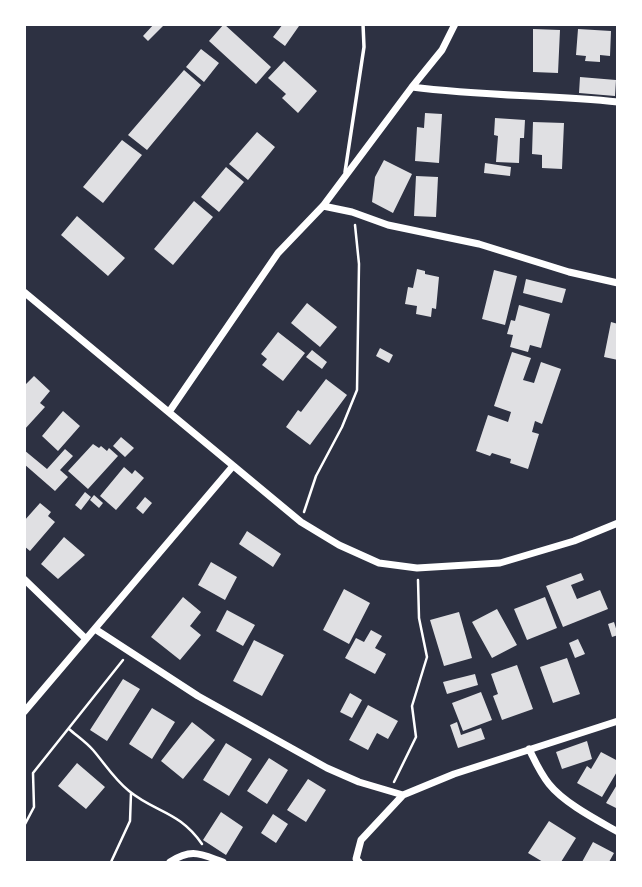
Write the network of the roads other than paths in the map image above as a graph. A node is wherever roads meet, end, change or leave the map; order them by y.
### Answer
1 (363, 24) edge
2 (455, 24) edge
3 (412, 87) junction
4 (618, 102) edge
5 (344, 178) junction
6 (323, 206) junction
7 (618, 284) edge
8 (24, 292) edge
9 (169, 412) junction
10 (233, 466) junction
11 (618, 523) edge
12 (24, 579) edge
13 (95, 629) junction
14 (86, 639) junction
15 (24, 712) edge
16 (618, 721) edge
17 (529, 749) junction
18 (403, 795) junction
19 (618, 832) edge
20 (358, 861) edge
21 (170, 863) edge
22 (223, 863) edge
23 (347, 863) edge

1 - 5 lane
2 - 3 street
3 - 4 street
3 - 5 street
5 - 6 street
6 - 7 street
6 - 9 street
8 - 9 street
9 - 10 street
10 - 11 street
10 - 13 street
12 - 14 street
13 - 14 street
13 - 18 street
14 - 15 street
16 - 17 street
17 - 18 street
17 - 19 street
18 - 20 street
20 - 23 street
21 - 22 street

